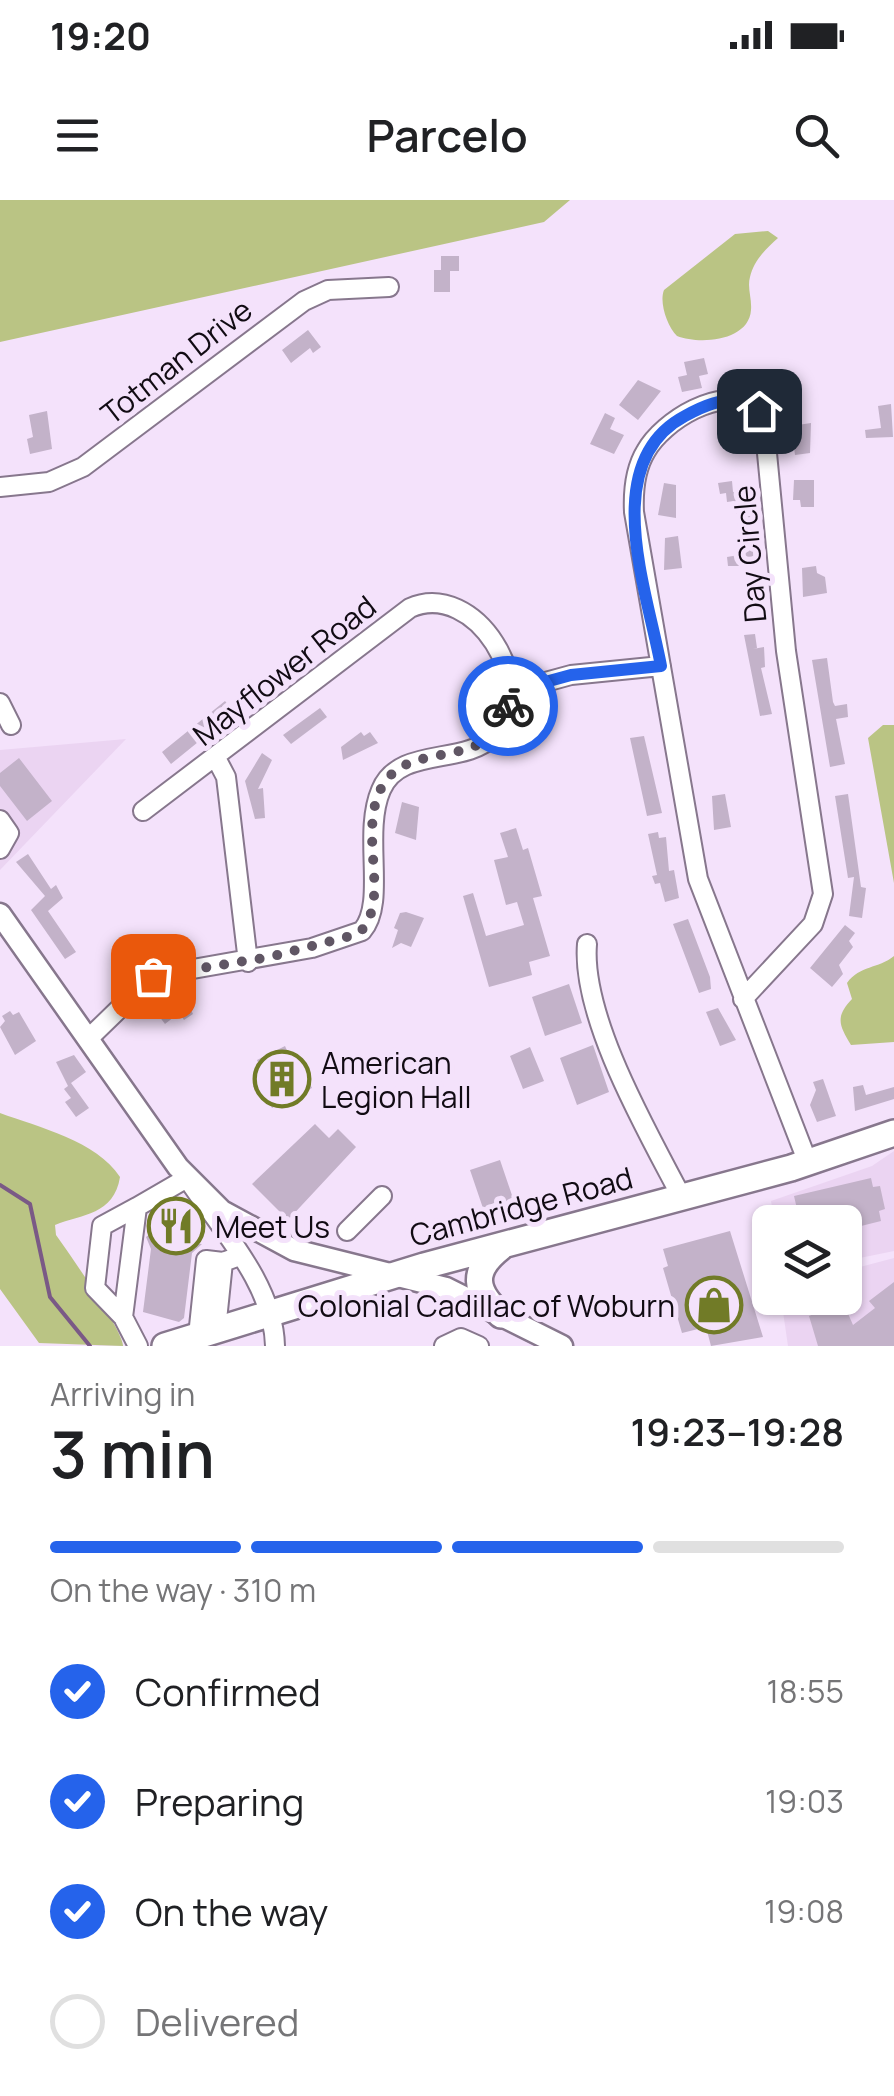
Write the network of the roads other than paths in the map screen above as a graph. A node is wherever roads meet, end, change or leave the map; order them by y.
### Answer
1 (389, 287) dead end
2 (0, 488) edge
3 (661, 666) junction
4 (509, 692) junction
5 (0, 702) edge
6 (12, 724) dead end
7 (216, 758) junction
8 (143, 811) dead end
9 (0, 820) edge
10 (0, 848) edge
11 (0, 914) edge
12 (587, 944) dead end
13 (248, 962) junction
14 (743, 998) junction
15 (88, 1039) junction
16 (894, 1133) edge
17 (808, 1163) junction
18 (187, 1178) junction
19 (382, 1196) dead end
20 (680, 1196) junction
21 (137, 1208) junction
22 (348, 1231) dead end
23 (504, 1245) junction
24 (231, 1259) junction
25 (397, 1275) junction
26 (270, 1314) junction
27 (500, 1315) junction
28 (124, 1317) junction
29 (207, 1333) junction
30 (530, 1339) edge
31 (138, 1346) edge
32 (166, 1346) edge
33 (275, 1346) edge
34 (444, 1346) edge
35 (479, 1346) edge
36 (562, 1346) edge

1 - 2 street, Totman Drive
3 - 4 street
3 - 14 street, Day Circle
3 - 14 street, Day Circle
4 - 7 street, Mayflower Road
4 - 13 street
5 - 6 street
7 - 8 street, Mayflower Road
7 - 13 street
9 - 10 street
11 - 15 main road
12 - 20 street
13 - 15 street
14 - 17 street, Day Circle
15 - 18 main road
16 - 17 highway, Cambridge Road
17 - 20 highway, Cambridge Road
18 - 21 street
18 - 24 street
18 - 25 main road
19 - 22 street
20 - 23 highway, Cambridge Road
21 - 28 street
21 - 28 street
23 - 25 highway, Cambridge Road
23 - 27 highway
24 - 26 street
24 - 29 street
25 - 26 highway, Cambridge Road
25 - 27 main road
26 - 29 highway, Cambridge Road
26 - 33 street
27 - 30 main road
28 - 31 street
29 - 32 highway, Cambridge Road
30 - 36 main road
34 - 35 street

